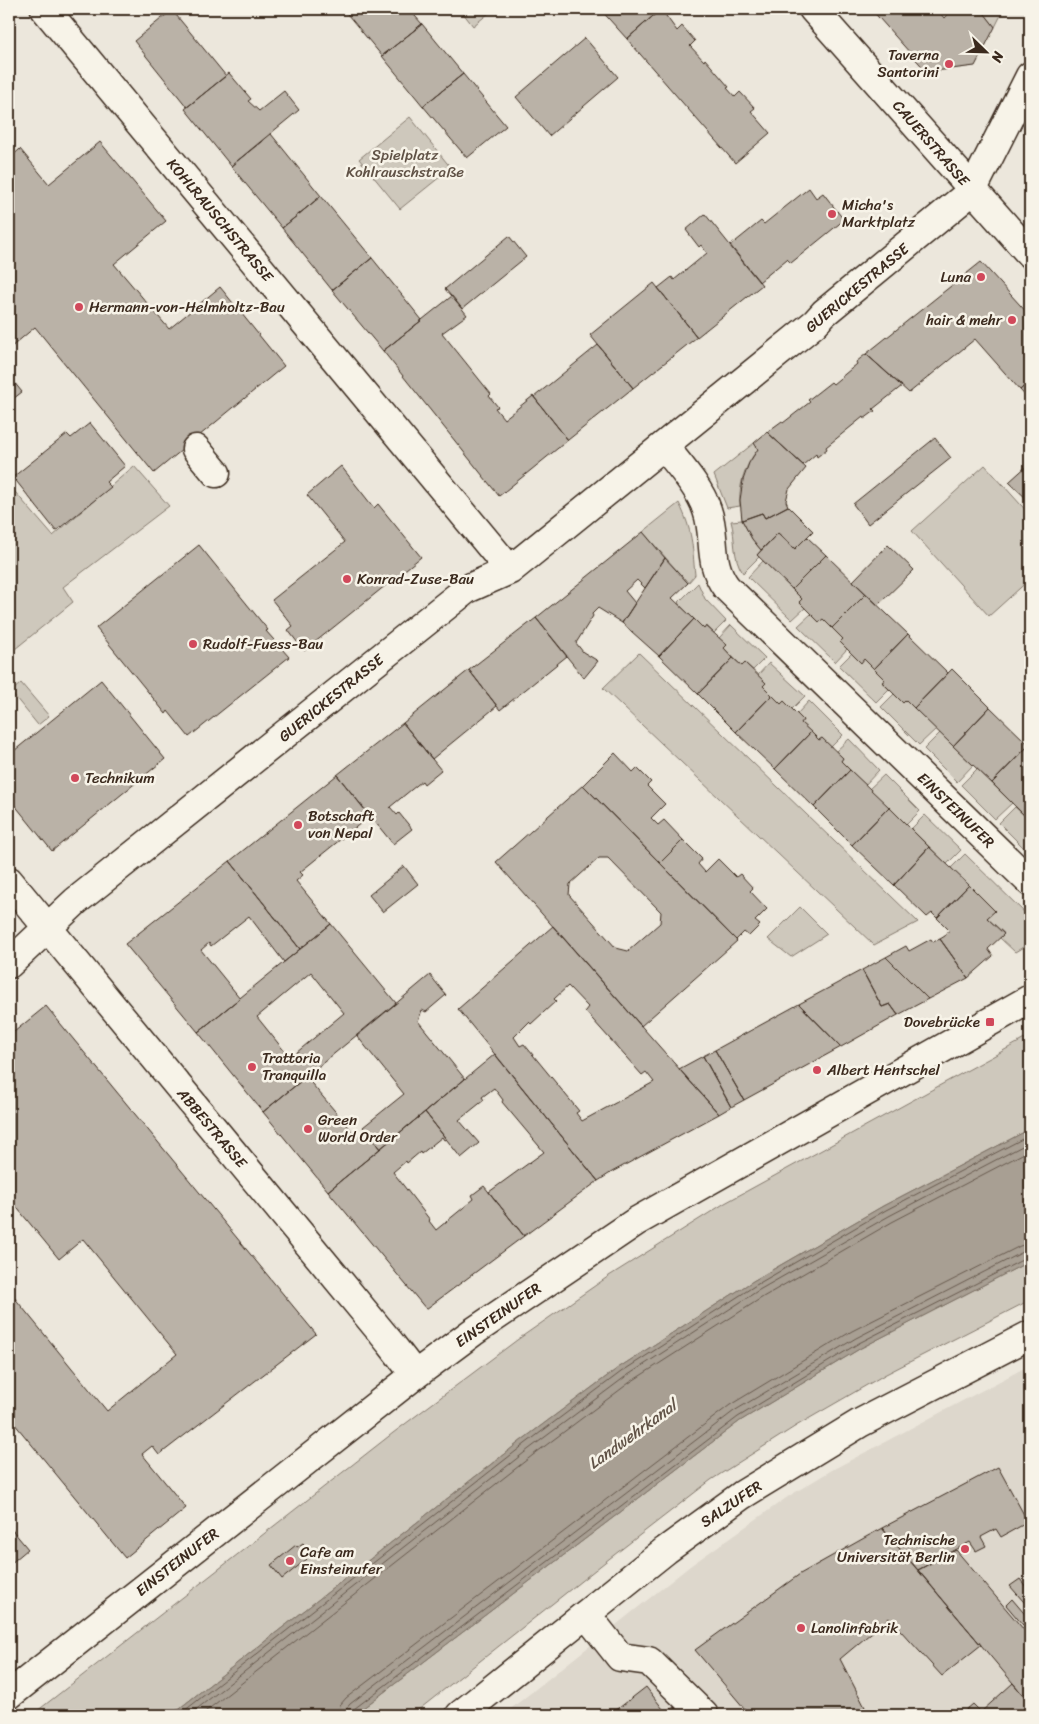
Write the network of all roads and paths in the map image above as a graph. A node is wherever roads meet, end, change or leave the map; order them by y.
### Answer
1 (46, 9) edge
2 (813, 9) edge
3 (1030, 76) edge
4 (972, 191) junction
5 (1030, 254) edge
6 (664, 446) junction
7 (196, 449) dead end
8 (216, 473) dead end
9 (510, 570) junction
10 (9, 881) edge
11 (1030, 882) edge
12 (48, 928) junction
13 (9, 964) edge
14 (1030, 999) edge
15 (1030, 1334) edge
16 (415, 1375) junction
17 (586, 1614) junction
18 (9, 1695) edge
19 (460, 1715) edge
20 (704, 1715) edge

1 - 9 street, KOHLRAUSCHSTRASSE
2 - 4 street, CAUERSTRASSE
3 - 4 street, GUERICKESTRASSE
4 - 5 street, CAUERSTRASSE
4 - 6 street, GUERICKESTRASSE
6 - 9 street, GUERICKESTRASSE
6 - 11 street, EINSTEINUFER
7 - 8 street
9 - 12 street, GUERICKESTRASSE
10 - 12 street, ABBESTRASSE
12 - 13 street, GUERICKESTRASSE
12 - 16 street, ABBESTRASSE
14 - 16 street, EINSTEINUFER
15 - 17 street, SALZUFER
16 - 18 street, EINSTEINUFER
17 - 19 street, SALZUFER
17 - 20 street

